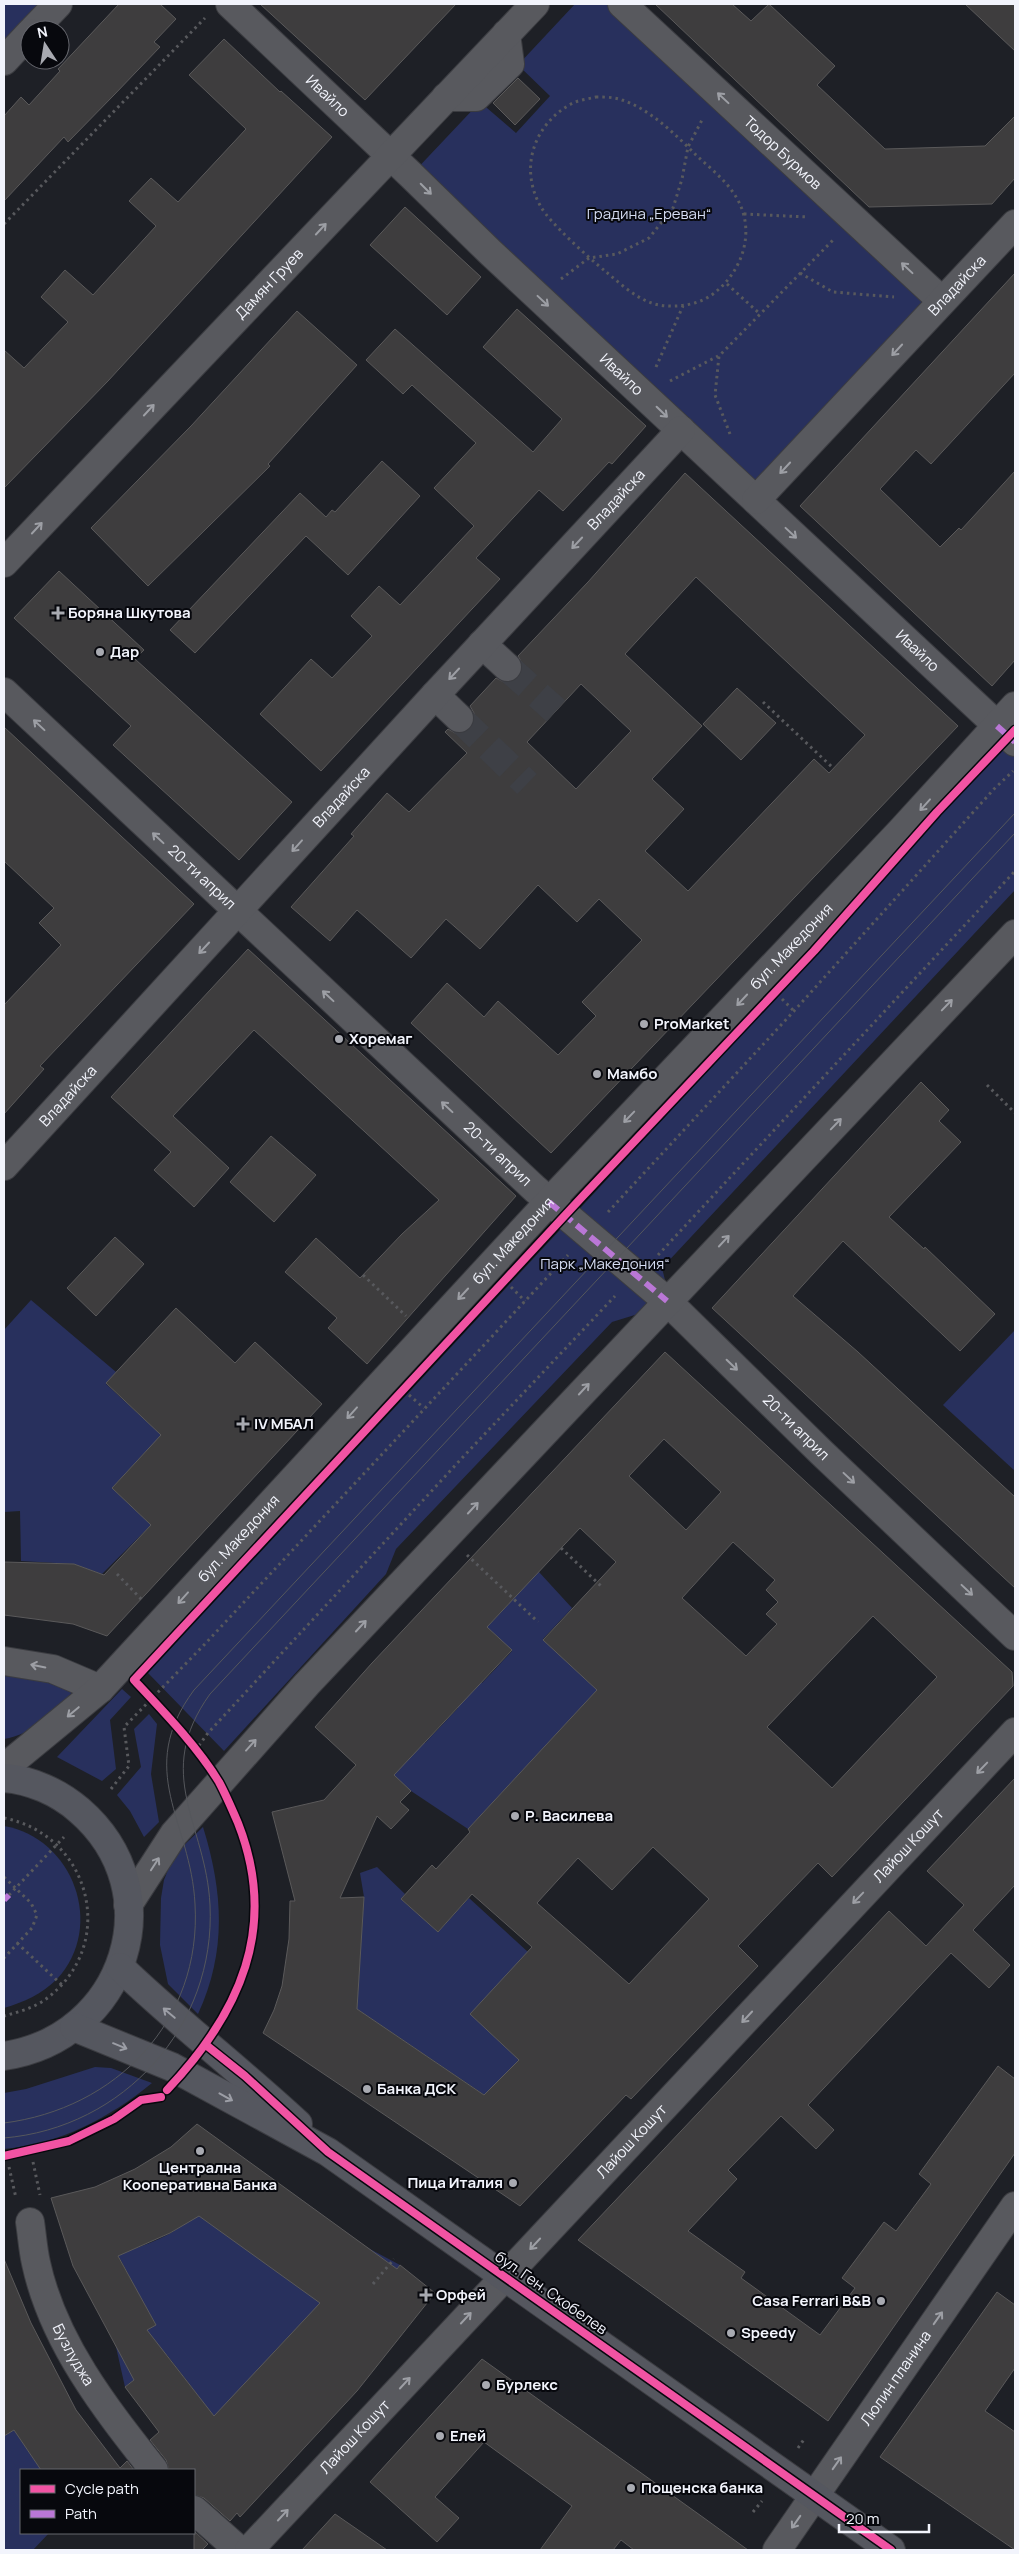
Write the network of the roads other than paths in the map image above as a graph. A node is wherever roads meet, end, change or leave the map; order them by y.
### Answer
1 (58, 4) edge
2 (536, 4) edge
3 (622, 4) edge
4 (221, 7) edge
5 (43, 20) edge
6 (20, 44) edge
7 (4, 61) edge
8 (391, 155) junction
9 (1015, 224) edge
10 (942, 301) junction
11 (681, 430) junction
12 (756, 500) junction
13 (4, 564) edge
14 (482, 644) junction
15 (507, 667) tunnel mouth
16 (4, 692) edge
17 (435, 695) junction
18 (459, 718) tunnel mouth
19 (1009, 725) edge
20 (237, 912) junction
21 (1015, 934) edge
22 (9, 1151) edge
23 (549, 1202) junction
24 (667, 1301) junction
25 (1015, 1636) edge
26 (4, 1661) edge
27 (100, 1689) junction
28 (1015, 1732) edge
29 (4, 1768) edge
30 (4, 1778) edge
31 (128, 1905) junction
32 (120, 1967) junction
33 (74, 2028) junction
34 (4, 2056) edge
35 (328, 2152) junction
36 (1015, 2206) edge
37 (30, 2222) dead end
38 (504, 2276) junction
39 (153, 2469) edge
40 (814, 2496) junction
41 (195, 2511) edge
42 (239, 2550) edge
43 (249, 2550) edge
44 (777, 2550) edge
45 (891, 2550) edge

1 - 5 street
2 - 8 street, Дамян Груев
10 -> 3 street, Тодор Бурмов
4 - 8 street, Ивайло
6 - 7 street
8 -> 11 street, Ивайло
13 -> 8 street, Дамян Груев
9 - 10 street, Владайска
10 -> 12 street, Владайска
11 - 12 street, Ивайло
11 -> 14 street, Владайска
12 -> 19 street, Ивайло
14 - 15 street
14 -> 17 street, Владайска
20 -> 16 street, 20-ти април
17 - 18 street
17 -> 20 street, Владайска
19 -> 23 street, бул. Македония
20 -> 22 street, Владайска
23 -> 20 street, 20-ти април
24 -> 21 street
23 - 24 street, 20-ти април
23 -> 27 street, бул. Македония
24 -> 25 street, 20-ти април
31 -> 24 street
27 -> 26 street
27 -> 29 street, бул. Македония
28 -> 38 street, Лайош Кошут
30 - 31 main road
31 - 32 main road
32 - 33 main road
35 -> 32 main road, бул. Ген. Скобелев
33 - 34 main road
33 -> 35 main road, бул. Ген. Скобелев
35 - 38 main road, бул. Ген. Скобелев
40 -> 36 street, Люлин планина
37 - 39 street, Бузлуджа
38 - 40 main road, бул. Ген. Скобелев
43 -> 38 street, Лайош Кошут
40 -> 44 street, Люлин планина
40 - 45 main road, бул. Ген. Скобелев
41 - 42 street

